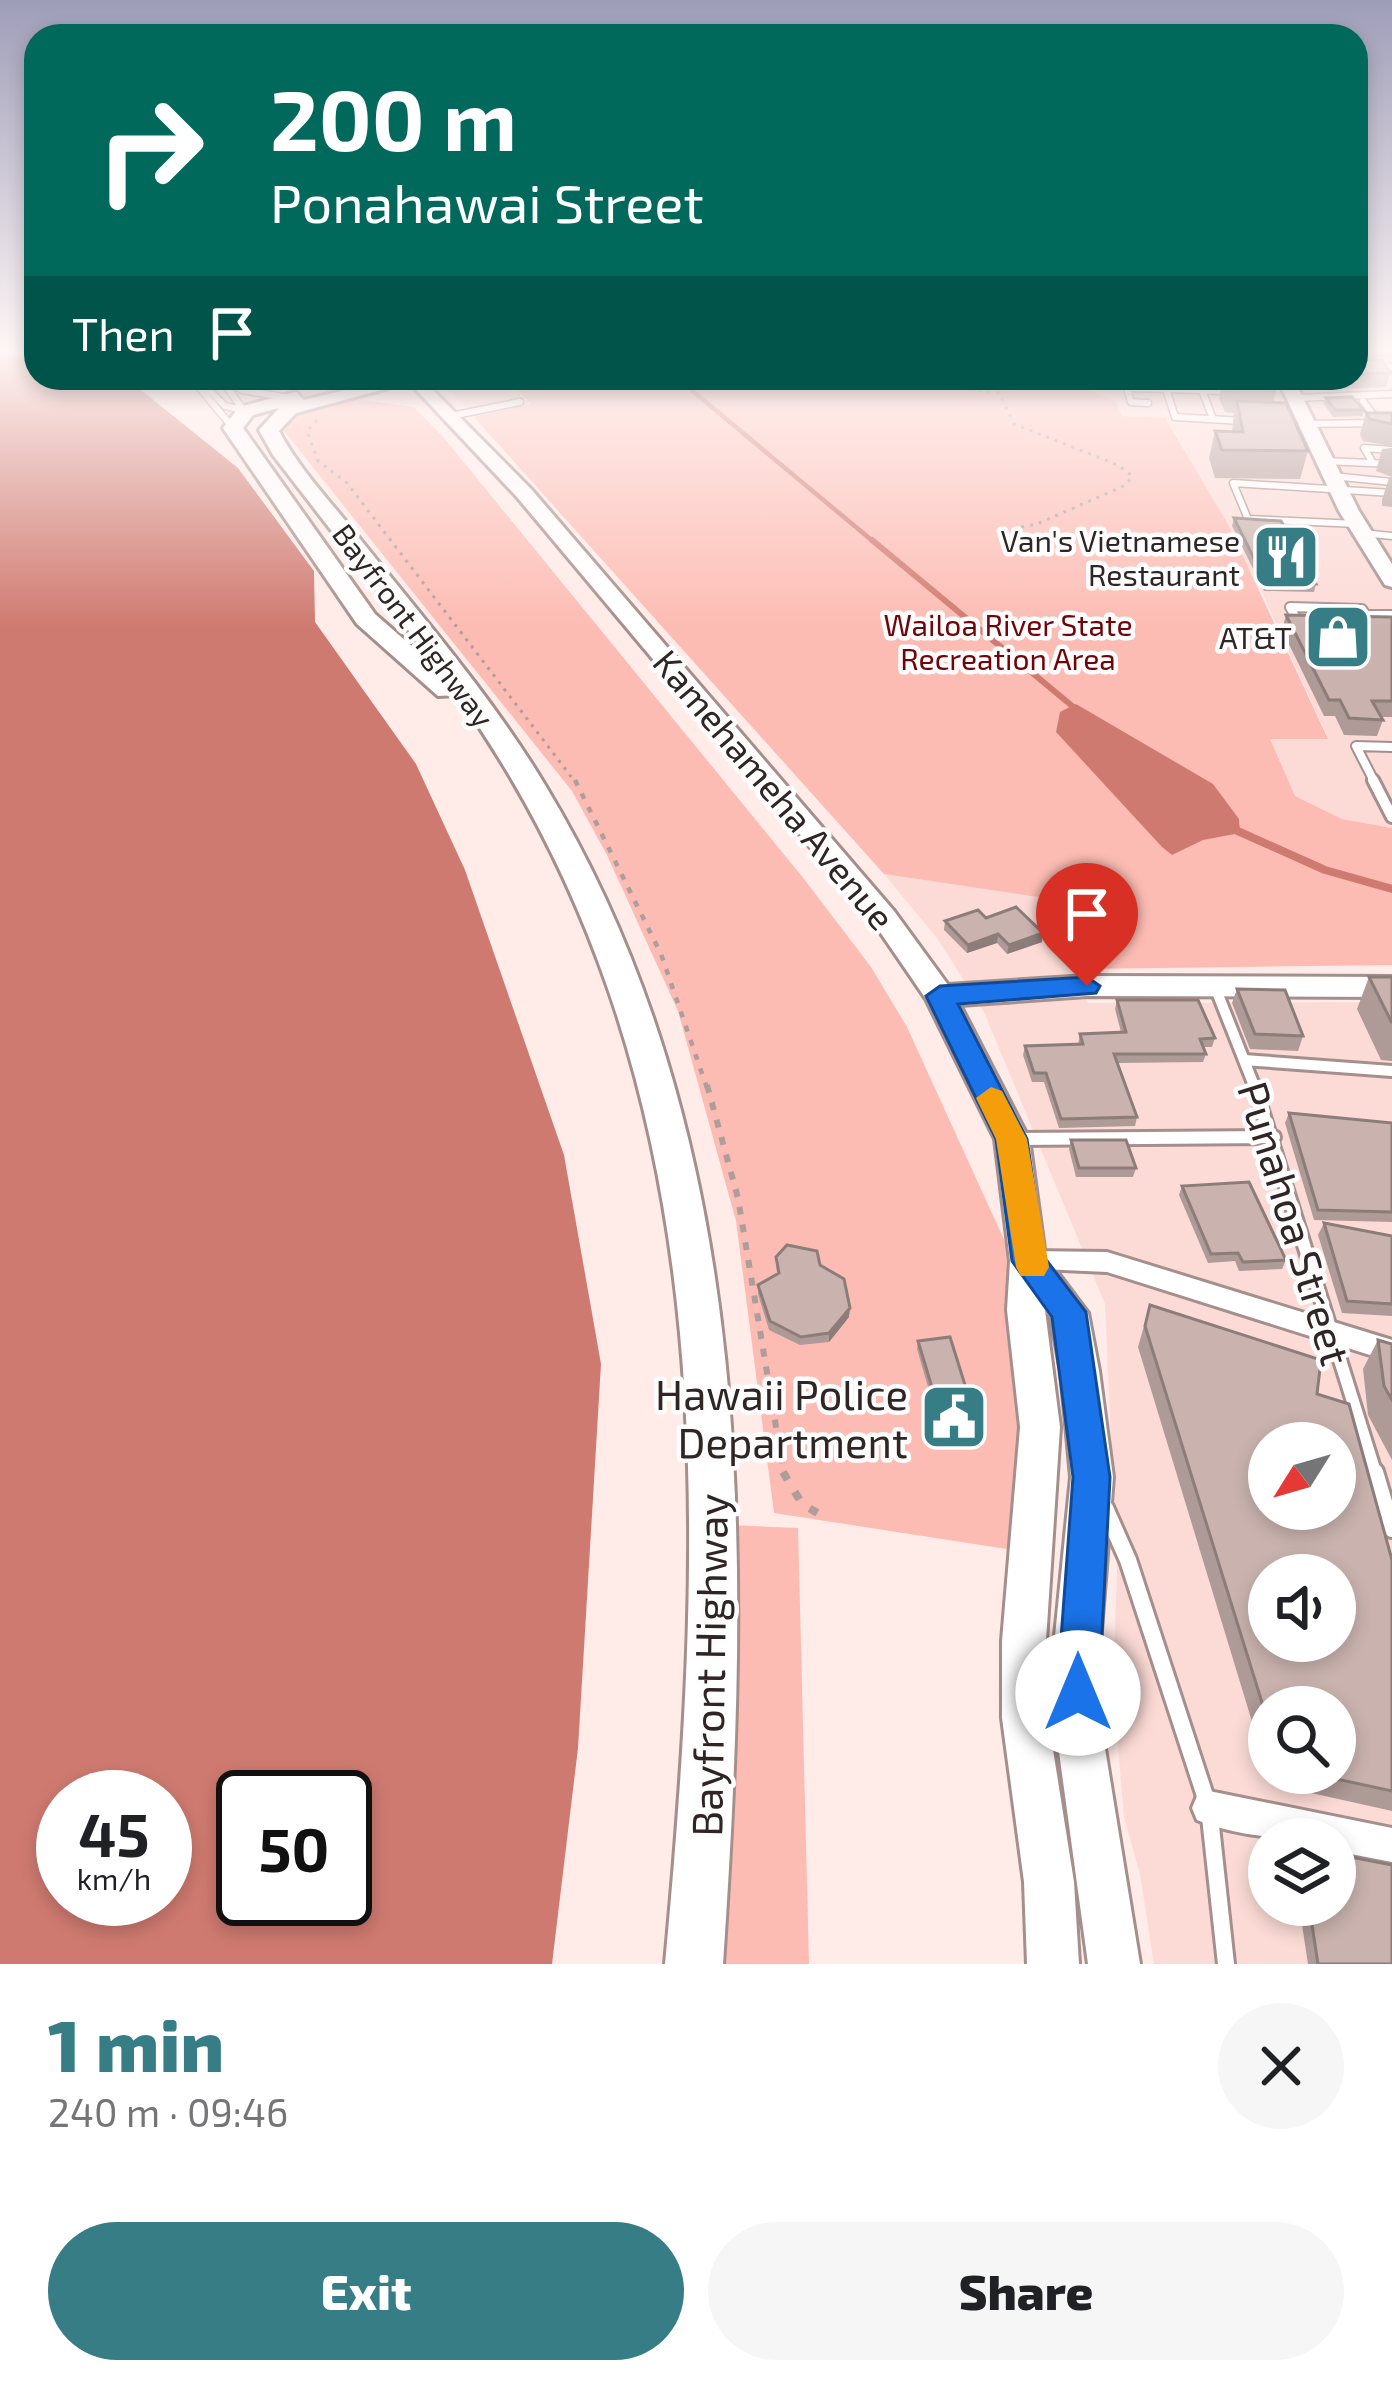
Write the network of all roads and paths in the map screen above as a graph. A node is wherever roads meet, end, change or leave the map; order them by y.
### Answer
1 (254, 444) edge
2 (277, 444) edge
3 (477, 444) edge
4 (1063, 444) edge
5 (1317, 444) edge
6 (1392, 450) edge
7 (1373, 463) junction
8 (1392, 464) edge
9 (1332, 475) junction
10 (1392, 482) edge
11 (1392, 494) edge
12 (1359, 528) junction
13 (1002, 531) dead end
14 (1392, 536) edge
15 (1392, 580) edge
16 (1366, 615) junction
17 (1392, 615) edge
18 (1392, 747) edge
19 (512, 755) junction
20 (1392, 817) edge
21 (1215, 987) junction
22 (1392, 987) edge
23 (940, 996) junction
24 (1244, 1060) junction
25 (1392, 1071) edge
26 (1274, 1137) junction
27 (1012, 1139) junction
28 (1028, 1261) junction
29 (1330, 1332) junction
30 (1392, 1351) edge
31 (1092, 1477) junction
32 (1392, 1529) edge
33 (1209, 1808) junction
34 (1392, 1845) edge
35 (694, 1964) edge
36 (1054, 1964) edge
37 (1114, 1964) edge
38 (1226, 1964) edge

1 - 19 main road, Bayfront Highway
2 - 19 main road, Bayfront Highway
3 - 23 main road, Kamehameha Avenue
4 - 13 path
5 - 9 main road
6 - 7 lane
7 - 8 lane
7 - 9 lane
9 - 10 lane
9 - 11 lane
9 - 12 main road
9 - 12 lane
12 - 14 lane
12 - 15 main road
16 - 16 lane
16 - 17 lane
18 - 20 lane
19 - 35 main road, Bayfront Highway
21 - 22 main road
21 - 23 main road
21 - 24 lane, Punahoa Street
23 - 27 main road, Kamehameha Avenue
24 - 25 lane
24 - 26 lane, Punahoa Street
26 - 27 lane
26 - 29 lane, Punahoa Street
27 - 28 main road, Kamehameha Avenue
28 - 29 street
28 - 31 main road
28 - 36 main road, Kamehameha Avenue
29 - 30 street
29 - 32 lane, Punahoa Street
31 - 33 lane
31 - 37 main road
33 - 34 street
33 - 38 lane

